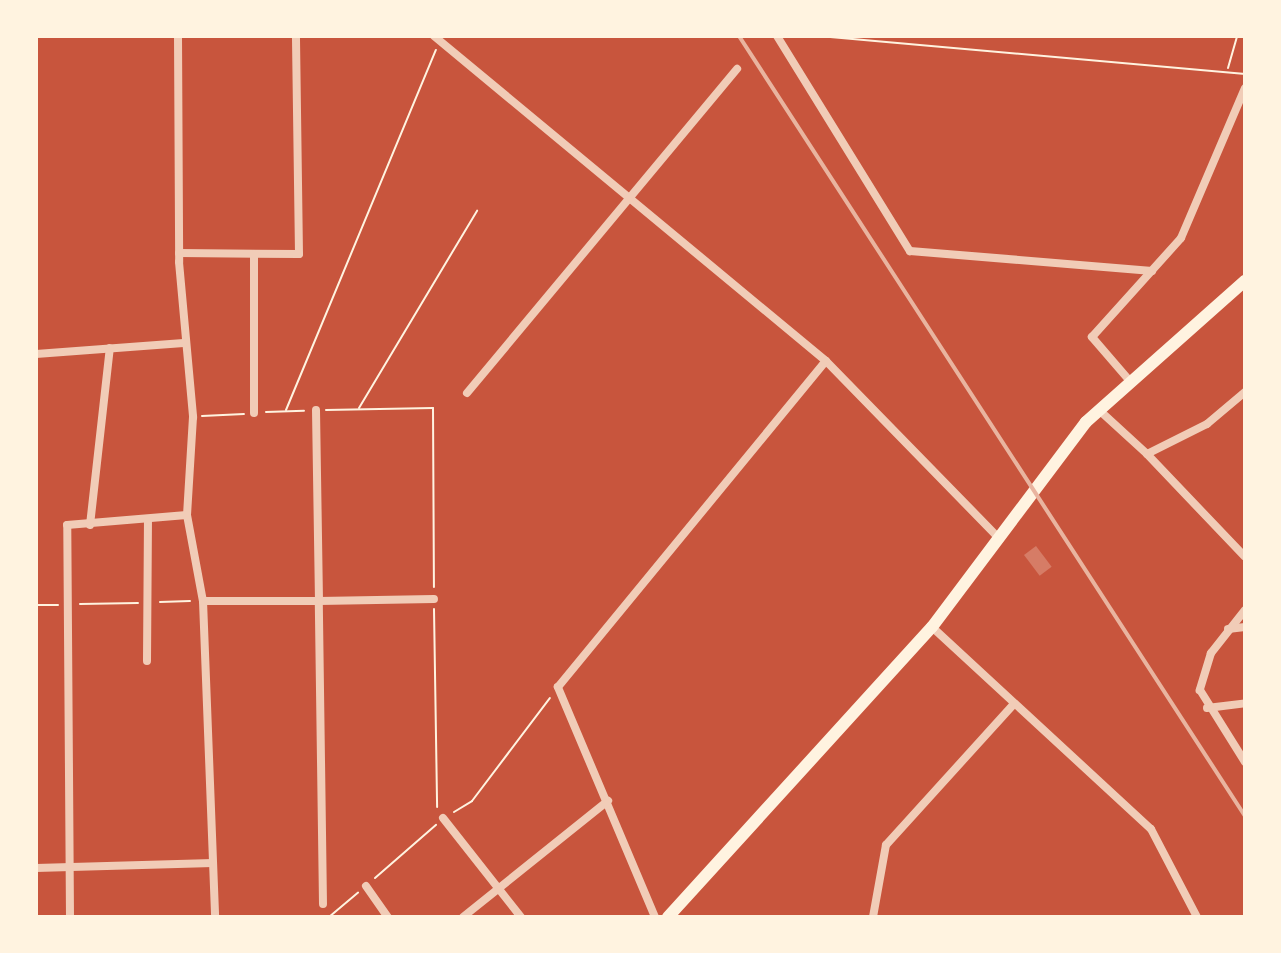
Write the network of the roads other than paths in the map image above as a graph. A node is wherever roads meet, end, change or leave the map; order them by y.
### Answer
1 (178, 36) edge
2 (296, 36) edge
3 (777, 36) edge
4 (438, 37) edge
5 (737, 69) dead end
6 (1245, 88) edge
7 (631, 197) junction
8 (179, 253) junction
9 (254, 254) junction
10 (1152, 271) junction
11 (1245, 281) edge
12 (184, 343) junction
13 (110, 348) junction
14 (36, 354) edge
15 (826, 361) junction
16 (1129, 380) junction
17 (1245, 392) edge
18 (467, 393) dead end
19 (316, 410) road end
20 (1099, 410) junction
21 (254, 413) road end
22 (1147, 454) junction
23 (187, 515) junction
24 (148, 519) junction
25 (90, 525) junction
26 (1000, 539) junction
27 (1245, 557) edge
28 (434, 599) road end
29 (203, 601) junction
30 (319, 601) junction
31 (1245, 610) edge
32 (932, 627) junction
33 (1245, 627) edge
34 (1228, 629) junction
35 (147, 661) dead end
36 (1245, 703) edge
37 (1013, 705) junction
38 (1207, 708) junction
39 (1245, 762) edge
40 (608, 801) junction
41 (443, 818) road end
42 (213, 863) junction
43 (36, 868) edge
44 (69, 868) junction
45 (366, 886) road end
46 (498, 890) junction
47 (323, 904) dead end
48 (70, 917) edge
49 (215, 917) edge
50 (388, 917) edge
51 (463, 917) edge
52 (521, 917) edge
53 (655, 917) edge
54 (668, 917) edge
55 (873, 917) edge
56 (1197, 917) edge

1 - 8 street
2 - 9 street
3 - 10 street
4 - 7 street
5 - 7 street
6 - 10 street
7 - 15 street
7 - 18 street
8 - 9 street
8 - 12 street
9 - 21 street
10 - 16 street
11 - 16 main road
12 - 13 street
12 - 23 street
13 - 14 street
13 - 25 street
15 - 26 street
15 - 40 street
16 - 20 main road
17 - 22 street
19 - 30 street
20 - 22 street
20 - 26 main road
22 - 27 street
23 - 24 street
23 - 29 street
24 - 25 street
24 - 35 street
25 - 44 street
26 - 32 main road
28 - 30 street
29 - 30 street
29 - 42 street
30 - 47 street
31 - 34 street
32 - 37 street
32 - 54 main road
33 - 34 street
34 - 38 street
36 - 38 street
37 - 55 street
37 - 56 street
38 - 39 street
40 - 46 street
40 - 53 street
41 - 46 street
42 - 44 street
42 - 49 street
43 - 44 street
44 - 48 street
45 - 50 street
46 - 51 street
46 - 52 street

